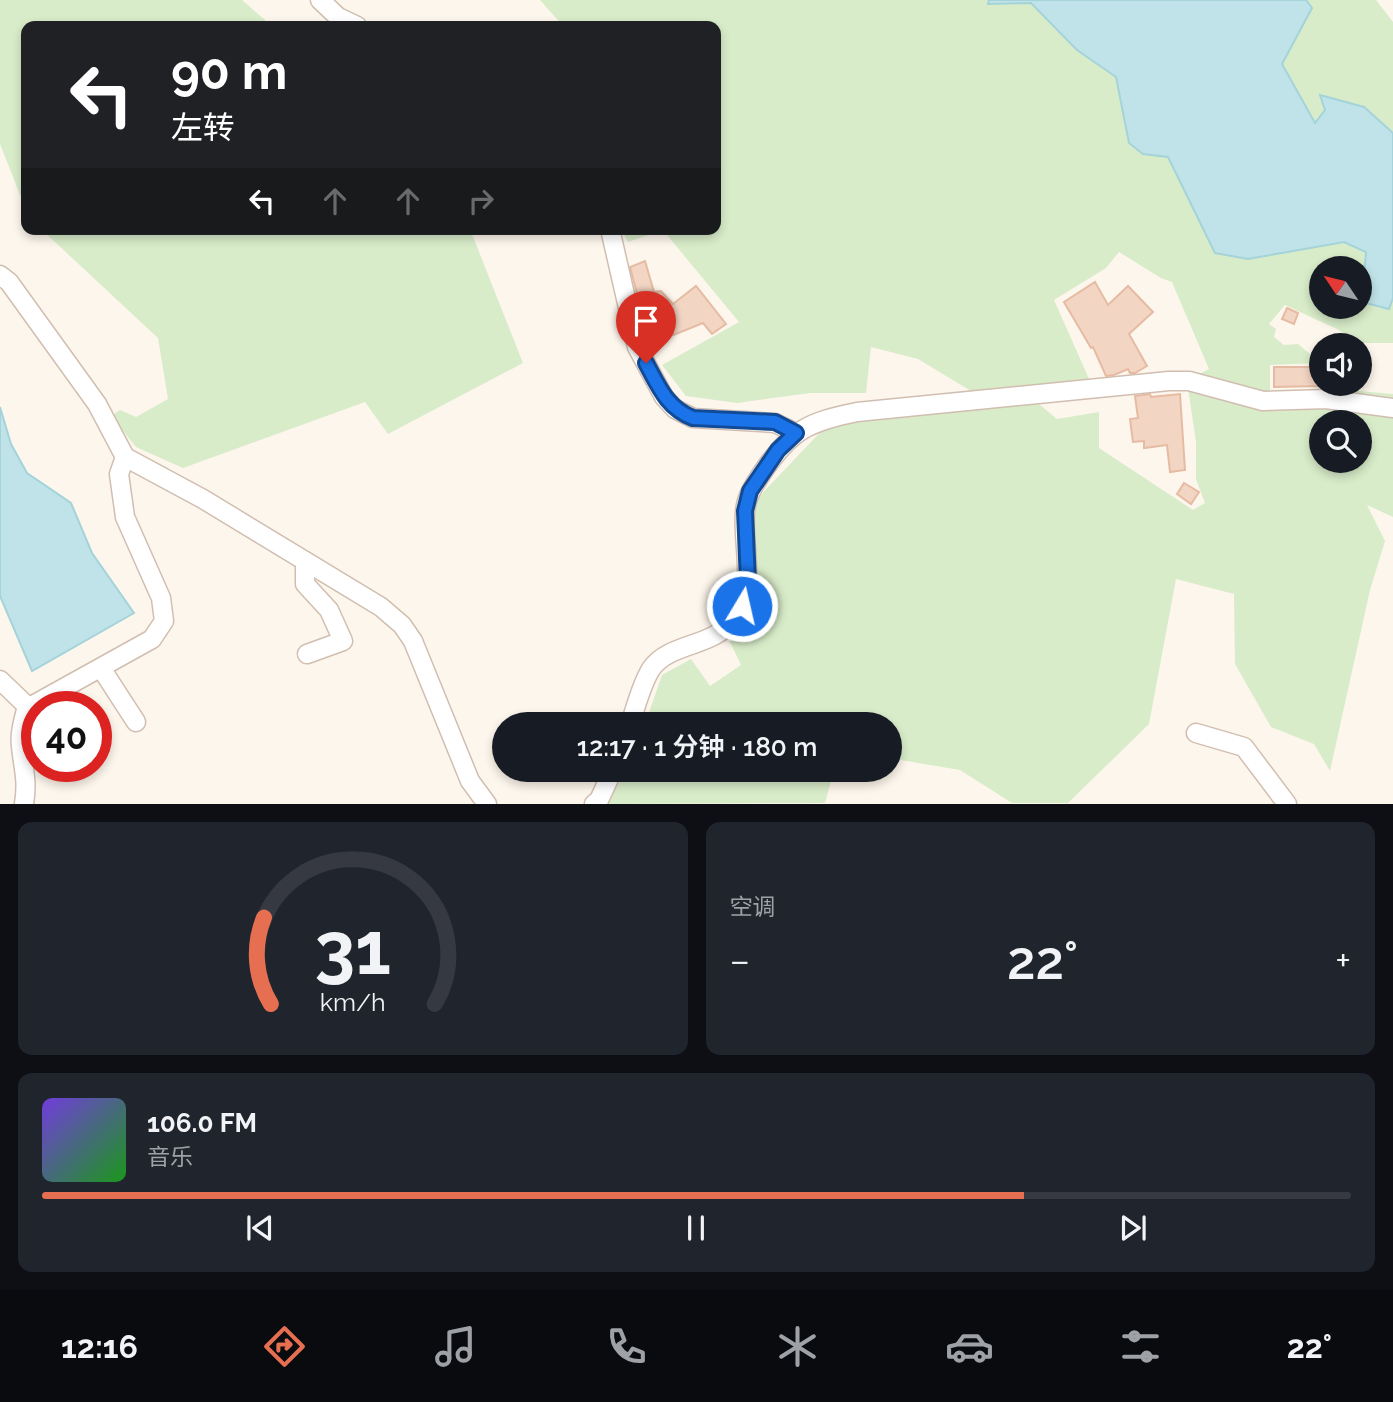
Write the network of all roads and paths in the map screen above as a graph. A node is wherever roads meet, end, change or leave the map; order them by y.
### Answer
1 (320, 0) edge
2 (348, 21) edge
3 (611, 235) edge
4 (0, 275) edge
5 (1393, 408) edge
6 (796, 433) junction
7 (125, 457) junction
8 (305, 561) junction
9 (307, 654) dead end
10 (102, 668) junction
11 (0, 680) edge
12 (59, 691) edge
13 (21, 700) edge
14 (634, 712) edge
15 (136, 722) dead end
16 (1196, 733) dead end
17 (27, 782) edge
18 (607, 782) edge
19 (24, 803) edge
20 (487, 803) edge
21 (594, 803) edge
22 (1287, 803) edge

1 - 2 street
3 - 6 street
4 - 7 street
5 - 6 street
6 - 14 street
7 - 8 street
7 - 10 street
8 - 9 street
8 - 20 street
10 - 12 street
10 - 15 street
11 - 13 street
16 - 22 street
17 - 19 street
18 - 21 street

